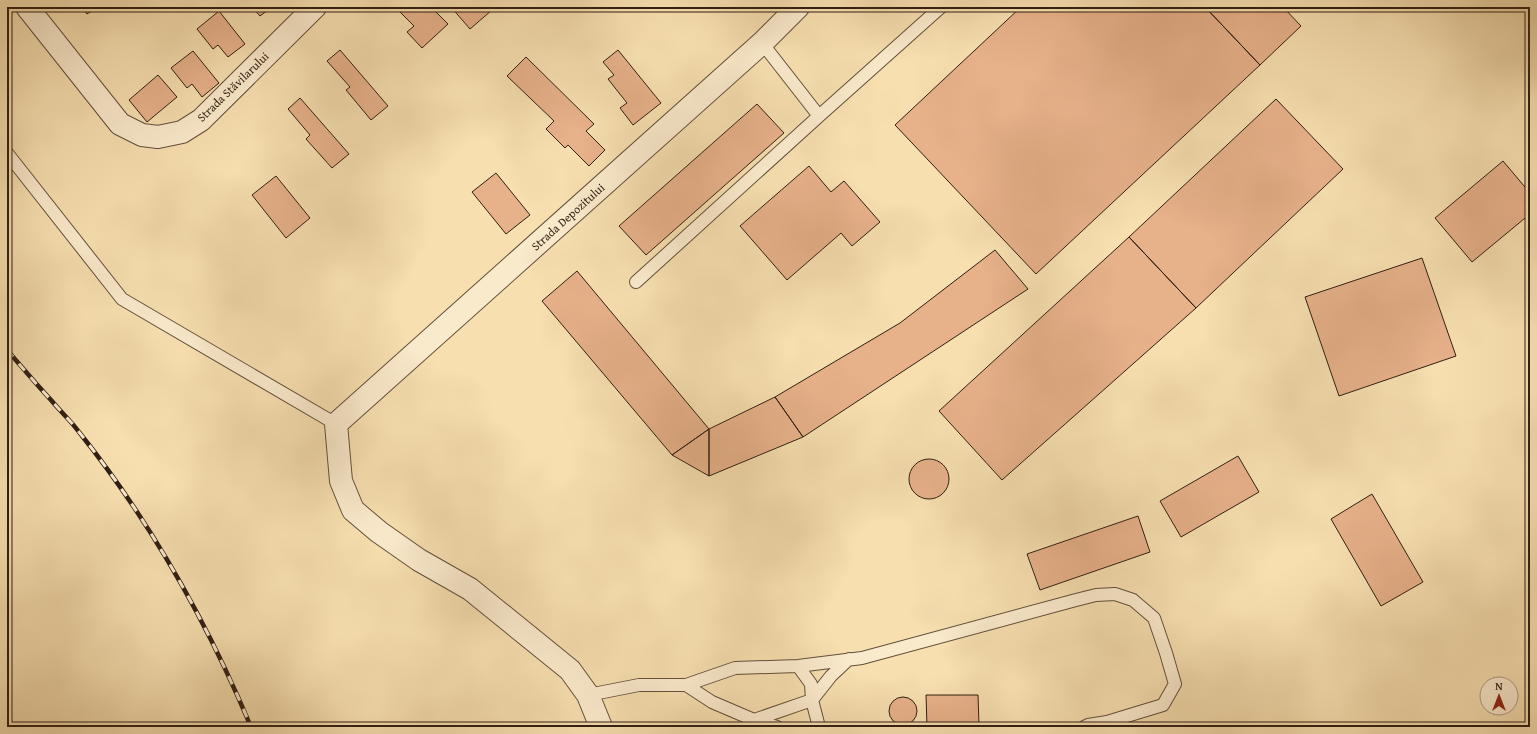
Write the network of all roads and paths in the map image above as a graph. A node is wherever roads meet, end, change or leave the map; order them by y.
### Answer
1 (27, 7) edge
2 (315, 7) edge
3 (798, 7) edge
4 (941, 7) edge
5 (762, 43) junction
6 (819, 116) junction
7 (7, 153) edge
8 (636, 282) dead end
9 (336, 424) junction
10 (849, 659) junction
11 (798, 666) junction
12 (686, 685) junction
13 (588, 695) junction
14 (812, 700) junction
15 (754, 720) junction
16 (601, 727) edge
17 (777, 727) edge
18 (819, 727) edge
19 (1084, 727) edge

1 - 2 street, Strada Stăvilarului
3 - 5 street, Strada Depozitului
4 - 6 lane
5 - 6 lane
5 - 9 street, Strada Depozitului
6 - 8 lane
7 - 9 lane
9 - 13 street
10 - 11 lane
10 - 14 lane
10 - 19 lane
11 - 12 lane
11 - 14 lane
12 - 13 lane
12 - 15 lane
13 - 16 street
14 - 15 lane
14 - 18 lane
15 - 17 lane

